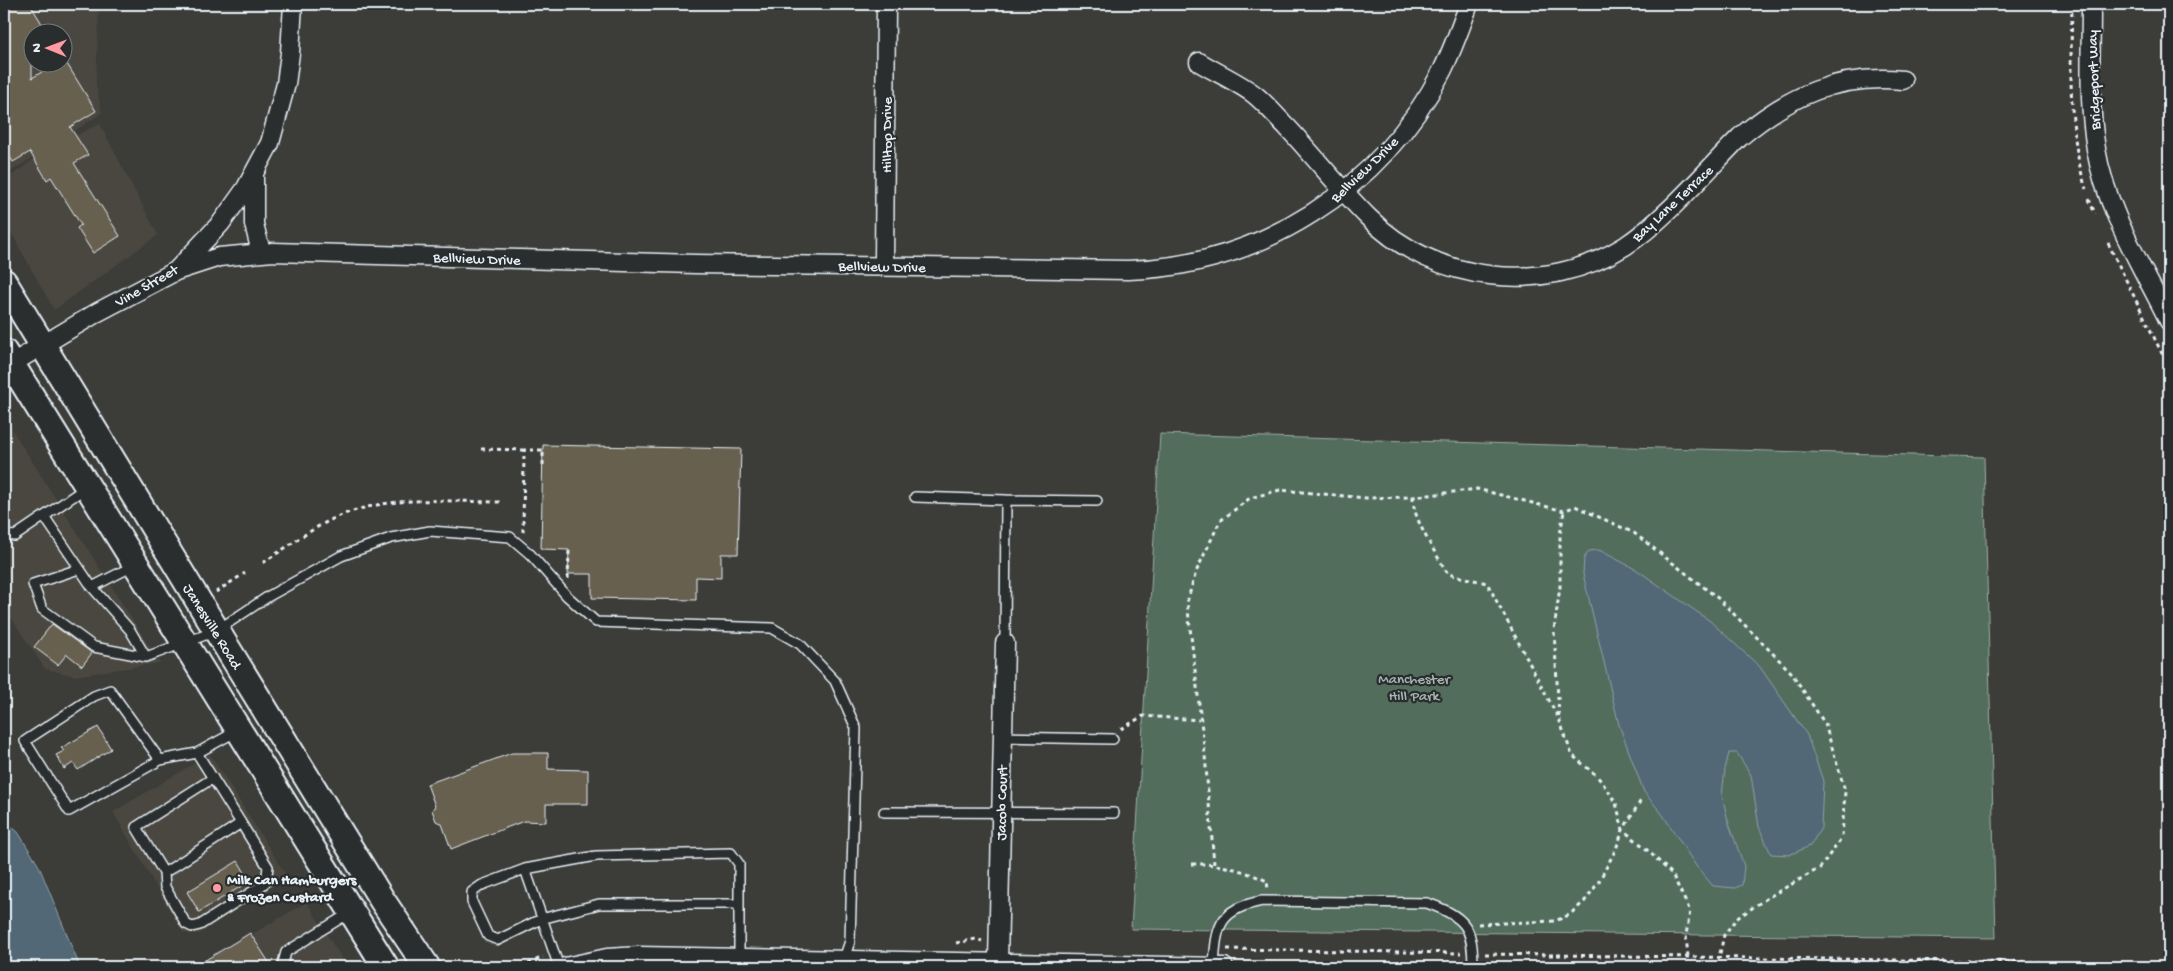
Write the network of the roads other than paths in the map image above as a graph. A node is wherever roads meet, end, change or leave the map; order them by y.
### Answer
1 (293, 4) edge
2 (886, 4) edge
3 (1469, 4) edge
4 (2091, 4) edge
5 (1199, 62) dead end
6 (1904, 80) dead end
7 (254, 175) junction
8 (1344, 191) junction
9 (262, 252) junction
10 (884, 266) junction
11 (176, 271) junction
12 (4, 282) edge
13 (2169, 321) edge
14 (43, 345) junction
15 (7, 360) edge
16 (87, 487) junction
17 (915, 497) dead end
18 (1006, 500) junction
19 (1097, 501) dead end
20 (44, 516) junction
21 (4, 534) edge
22 (135, 565) junction
23 (79, 569) junction
24 (92, 587) junction
25 (216, 631) junction
26 (184, 642) junction
27 (1005, 643) joint
28 (146, 657) junction
29 (239, 730) junction
30 (1003, 737) junction
31 (1113, 739) road end
32 (197, 753) junction
33 (160, 760) junction
34 (213, 778) junction
35 (884, 812) dead end
36 (1114, 813) dead end
37 (1001, 814) junction
38 (240, 823) junction
39 (525, 869) junction
40 (164, 873) junction
41 (739, 904) junction
42 (351, 911) junction
43 (541, 919) junction
44 (998, 954) junction
45 (739, 958) junction
46 (628, 962) edge
47 (843, 963) edge
48 (282, 967) edge
49 (386, 967) edge
50 (427, 967) edge
51 (559, 967) edge
52 (566, 967) edge
53 (1214, 967) edge
54 (1224, 967) edge
55 (1473, 967) edge

1 - 7 street, Vine Street
2 - 10 street, Hilltop Drive
3 - 8 street, Bellview Drive
4 - 13 street, Bridgeport Way
5 - 8 street, Bay Lane Terrace
6 - 8 street, Bay Lane Terrace
7 - 9 street, Vine Street
7 - 11 street, Vine Street
8 - 10 street, Bellview Drive
9 - 10 street, Bellview Drive
9 - 11 street, Bellview Drive
11 - 14 street, Vine Street
12 - 14 main road, Janesville Road
14 - 15 street, Vine Street
14 - 25 main road, Janesville Road
15 - 16 main road
16 - 20 lane
16 - 22 main road
17 - 18 lane
18 - 19 lane
18 - 27 lane
20 - 21 lane
20 - 23 lane
22 - 24 lane
22 - 26 main road
23 - 24 lane
23 - 28 lane
24 - 28 lane
25 - 26 lane
25 - 47 lane
25 - 50 main road, Janesville Road
26 - 28 lane
26 - 29 main road
27 - 30 street, Jacob Court
29 - 32 lane
29 - 42 main road
30 - 31 lane
30 - 37 street, Jacob Court
32 - 33 lane
32 - 34 lane
33 - 33 lane
34 - 38 lane
34 - 40 lane
35 - 37 lane
36 - 37 lane
37 - 44 street, Jacob Court
38 - 40 lane
38 - 40 lane
39 - 41 lane
39 - 43 lane
39 - 43 lane
41 - 43 lane
41 - 45 lane
42 - 48 lane
42 - 49 main road
43 - 51 lane
44 - 47 street
44 - 53 street
45 - 46 street
45 - 47 street
46 - 52 street
53 - 54 street
53 - 55 lane

